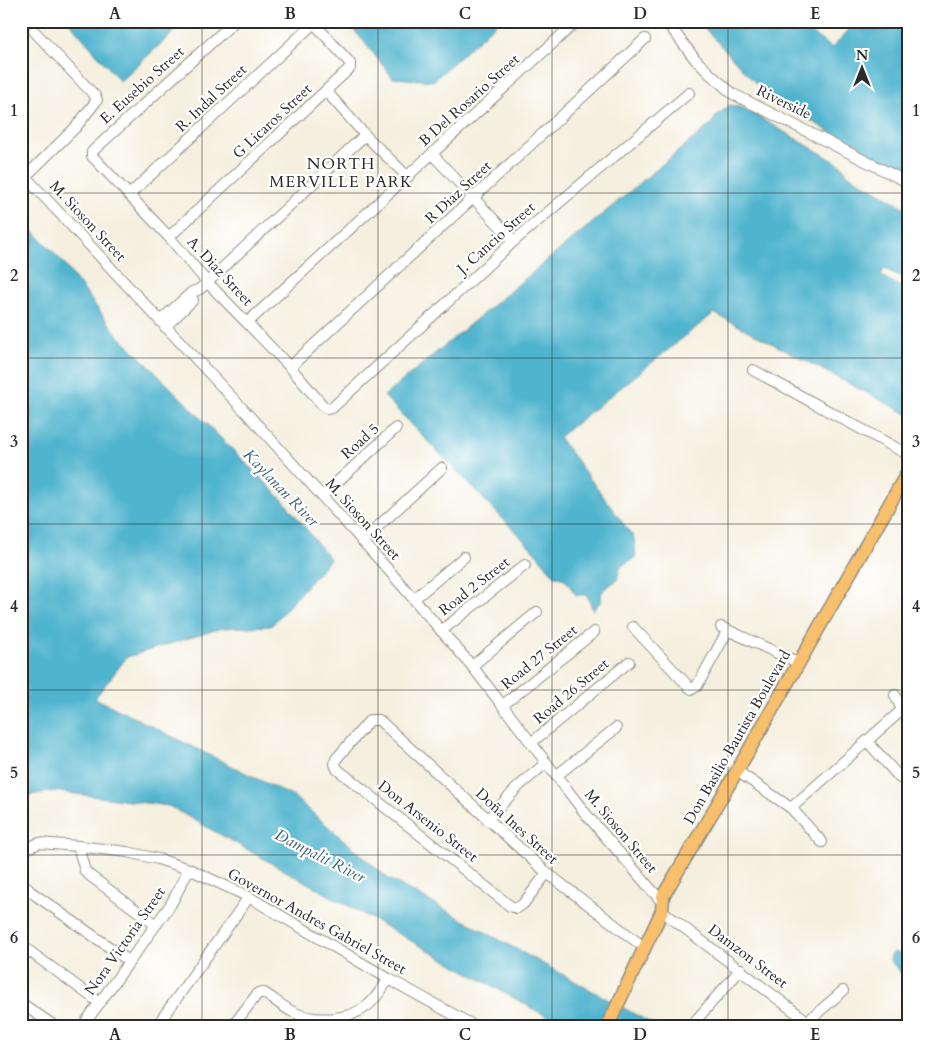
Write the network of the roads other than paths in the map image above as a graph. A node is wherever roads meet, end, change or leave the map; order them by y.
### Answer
1 (235, 21) edge
2 (577, 21) edge
3 (666, 21) edge
4 (313, 22) edge
5 (34, 31) dead end
6 (645, 39) dead end
7 (326, 91) junction
8 (689, 93) dead end
9 (365, 135) junction
10 (92, 152) joint
11 (432, 154) junction
12 (23, 175) edge
13 (408, 177) junction
14 (909, 183) edge
15 (129, 195) junction
16 (473, 199) junction
17 (169, 237) junction
18 (514, 241) junction
19 (203, 285) junction
20 (248, 322) junction
21 (163, 324) junction
22 (290, 367) junction
23 (754, 370) dead end
24 (328, 409) joint
25 (396, 428) dead end
26 (909, 455) edge
27 (442, 468) dead end
28 (909, 470) edge
29 (322, 496) junction
30 (362, 541) junction
31 (464, 556) dead end
32 (525, 565) dead end
33 (414, 599) junction
34 (538, 612) dead end
35 (633, 627) dead end
36 (441, 631) junction
37 (594, 632) dead end
38 (629, 662) dead end
39 (799, 663) junction
40 (472, 666) junction
41 (895, 695) dead end
42 (503, 705) junction
43 (905, 711) edge
44 (374, 718) joint
45 (616, 728) dead end
46 (867, 741) junction
47 (531, 743) junction
48 (546, 763) junction
49 (738, 771) junction
50 (556, 776) junction
51 (900, 778) dead end
52 (791, 808) junction
53 (487, 820) junction
54 (822, 842) dead end
55 (78, 846) junction
56 (21, 851) edge
57 (189, 869) junction
58 (546, 874) junction
59 (21, 881) edge
60 (249, 897) junction
61 (662, 906) junction
62 (156, 925) junction
63 (21, 945) edge
64 (646, 948) junction
65 (129, 962) junction
66 (741, 969) junction
67 (389, 979) junction
68 (843, 992) dead end
69 (21, 1003) edge
70 (100, 1003) junction
71 (811, 1024) edge
72 (56, 1027) edge
73 (82, 1027) edge
74 (156, 1027) edge
75 (232, 1027) edge
76 (476, 1027) edge
77 (607, 1027) edge
78 (690, 1027) edge

1 - 10 street, E. Eusebio Street
2 - 11 street, B Del Rosario Street
3 - 14 street, Riverside
4 - 7 street, G Licaros Street
4 - 15 street, R. Indal Street
5 - 12 street
6 - 16 street, R Diaz Street
7 - 9 street
7 - 17 street, G Licaros Street
8 - 18 street, J. Cancio Street
9 - 13 street
9 - 19 street
10 - 15 street, A. Diaz Street
11 - 13 street, B Del Rosario Street
11 - 16 street
12 - 21 street, M. Sioson Street
13 - 20 street, B Del Rosario Street
15 - 17 street, A. Diaz Street
16 - 18 street
16 - 22 street, R Diaz Street
17 - 19 street, A. Diaz Street
18 - 24 street, J. Cancio Street
19 - 20 street, A. Diaz Street
19 - 21 street
20 - 22 street, A. Diaz Street
21 - 29 street, M. Sioson Street
22 - 24 street, A. Diaz Street
23 - 26 street
25 - 29 street, Road 5
27 - 30 street
28 - 39 main road, Don Basilio Bautista Boulevard
29 - 30 street, M. Sioson Street
30 - 33 street, M. Sioson Street
31 - 33 street
32 - 36 street, Road 2 Street
33 - 36 street, M. Sioson Street
34 - 40 street
35 - 39 street
36 - 40 street, M. Sioson Street
37 - 42 street, Road 27 Street
38 - 47 street, Road 26 Street
39 - 49 main road, Don Basilio Bautista Boulevard
40 - 42 street, M. Sioson Street
41 - 43 street
42 - 47 street, M. Sioson Street
43 - 46 street
44 - 53 street, Doña Ines Street
44 - 58 street, Don Arsenio Street
45 - 50 street
46 - 51 street
46 - 52 street
47 - 48 street, M. Sioson Street
48 - 50 street, M. Sioson Street
48 - 53 street
49 - 52 street
49 - 61 main road, Don Basilio Bautista Boulevard
50 - 61 street, M. Sioson Street
52 - 54 street
53 - 58 street, Doña Ines Street
55 - 56 street, Governor Andres Gabriel Street
55 - 57 street, Governor Andres Gabriel Street
55 - 62 street
57 - 60 street, Governor Andres Gabriel Street
57 - 62 street, Nora Victoria Street
58 - 64 street, Doña Ines Street
59 - 65 street
60 - 67 street, Governor Andres Gabriel Street
60 - 74 street
61 - 64 main road, Don Basilio Bautista Boulevard
61 - 66 street, Damzon Street
62 - 65 street, Nora Victoria Street
63 - 70 street
64 - 77 main road, Don Basilio Bautista Boulevard
65 - 70 street, Nora Victoria Street
66 - 71 street, Damzon Street
66 - 78 street
67 - 75 street
67 - 76 street, Governor Andres Gabriel Street
68 - 71 street
69 - 72 street
70 - 73 street, Nora Victoria Street

